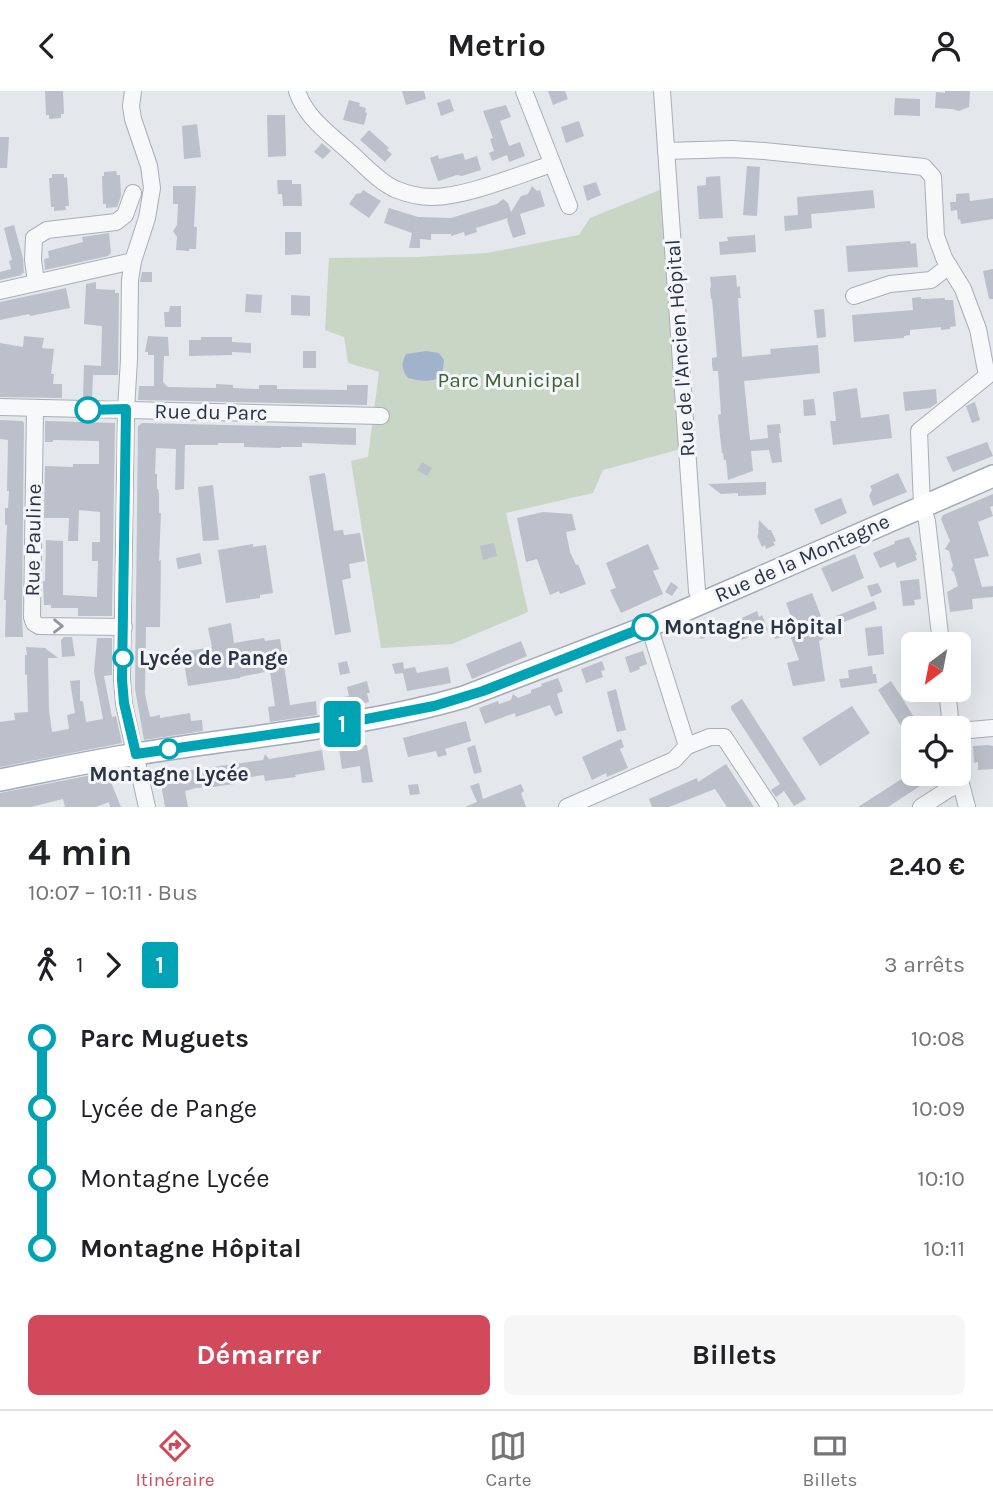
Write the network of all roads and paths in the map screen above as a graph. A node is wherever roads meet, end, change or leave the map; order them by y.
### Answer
1 (133, 91) edge
2 (297, 91) edge
3 (524, 91) edge
4 (662, 91) edge
5 (666, 151) junction
6 (552, 164) junction
7 (132, 193) dead end
8 (569, 206) dead end
9 (133, 261) junction
10 (949, 266) junction
11 (36, 282) junction
12 (0, 291) edge
13 (855, 296) dead end
14 (0, 408) edge
15 (35, 408) junction
16 (126, 409) junction
17 (381, 416) dead end
18 (993, 476) edge
19 (922, 506) junction
20 (702, 603) junction
21 (649, 626) junction
22 (124, 627) junction
23 (940, 632) edge
24 (993, 729) edge
25 (971, 730) edge
26 (687, 746) junction
27 (136, 754) junction
28 (0, 780) edge
29 (951, 786) edge
30 (961, 786) edge
31 (148, 807) edge
32 (567, 807) edge
33 (770, 807) edge
34 (922, 807) edge
35 (967, 807) edge

1 - 9 street
2 - 6 street
3 - 6 street
4 - 5 street, Rue de l'Ancien Hôpital
5 - 10 street
5 - 20 street, Rue de l'Ancien Hôpital
6 - 8 street
7 - 11 street
9 - 11 street
9 - 16 street
10 - 13 street
10 - 19 street
11 - 12 street
14 - 15 street, Rue du Parc
15 - 16 street, Rue du Parc
15 -> 22 street, Rue Pauline
16 - 17 street, Rue du Parc
16 - 22 street
18 - 19 main road, Rue de la Montagne
19 - 20 main road, Rue de la Montagne
19 - 23 street
20 - 21 main road, Rue de la Montagne
21 - 26 street
21 - 27 main road, Rue de la Montagne
22 - 27 street
24 - 25 street
26 - 32 street
26 - 33 street
27 - 28 main road, Rue de la Montagne
27 - 31 street
29 - 34 street
30 - 35 street

